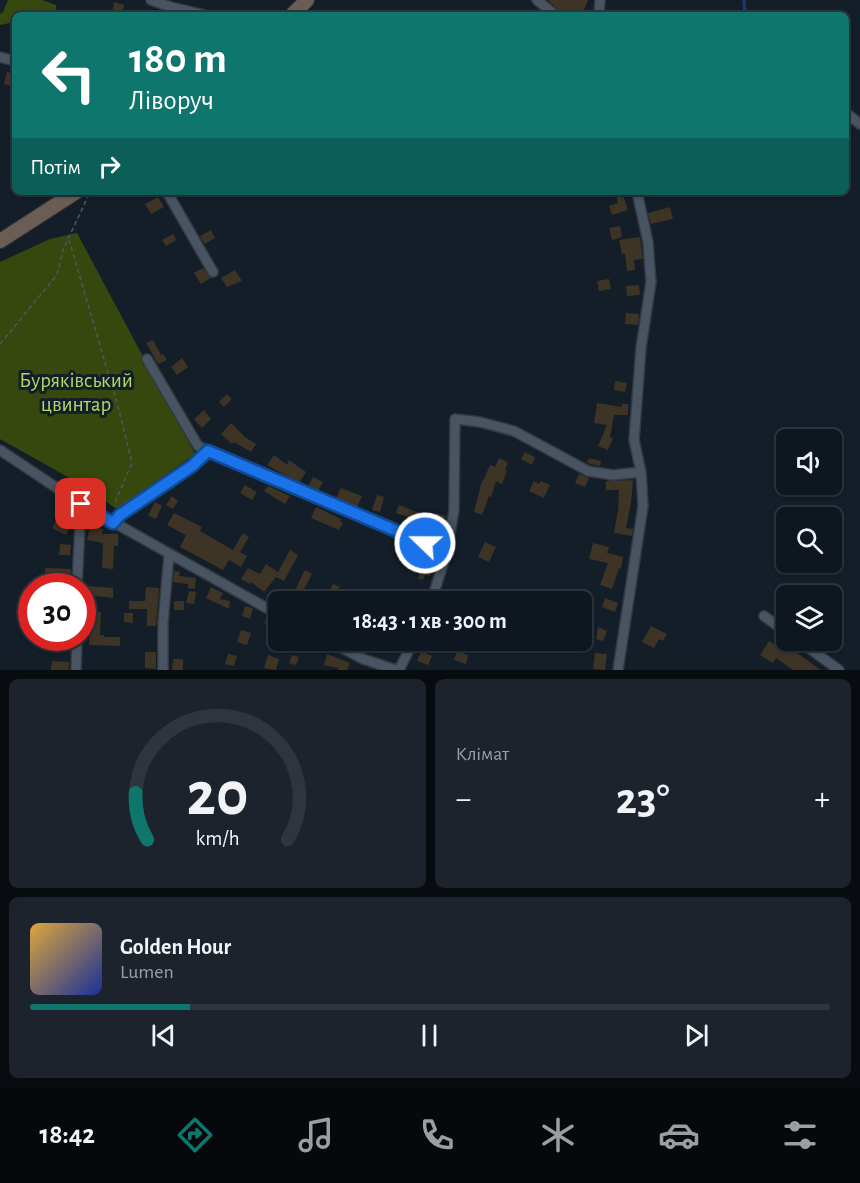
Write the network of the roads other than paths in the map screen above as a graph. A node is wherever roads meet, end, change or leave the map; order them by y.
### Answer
1 (151, 0) edge
2 (307, 0) edge
3 (537, 0) edge
4 (192, 12) edge
5 (295, 12) edge
6 (551, 12) edge
7 (71, 195) edge
8 (169, 195) edge
9 (638, 195) edge
10 (0, 241) edge
11 (213, 272) dead end
12 (147, 359) dead end
13 (0, 450) edge
14 (208, 451) junction
15 (641, 472) junction
16 (81, 504) junction
17 (113, 523) junction
18 (447, 552) junction
19 (169, 555) junction
20 (78, 573) edge
21 (435, 591) edge
22 (268, 609) edge
23 (764, 616) dead end
24 (776, 625) edge
25 (77, 651) edge
26 (348, 651) edge
27 (408, 651) edge
28 (813, 651) edge
29 (363, 659) junction
30 (76, 670) edge
31 (163, 670) edge
32 (359, 670) edge
33 (398, 670) edge
34 (618, 670) edge
35 (839, 670) edge

1 - 4 street
2 - 5 street
3 - 6 street
7 - 10 street
8 - 11 street
9 - 15 street
12 - 14 street
13 - 16 street
14 - 17 street
14 - 18 street
15 - 18 street
15 - 34 street
16 - 17 street
16 - 20 street
17 - 19 street
18 - 21 street
19 - 22 street
19 - 31 street
23 - 24 street
25 - 30 street
26 - 29 street
27 - 33 street
28 - 35 street
29 - 32 street
29 - 33 street

